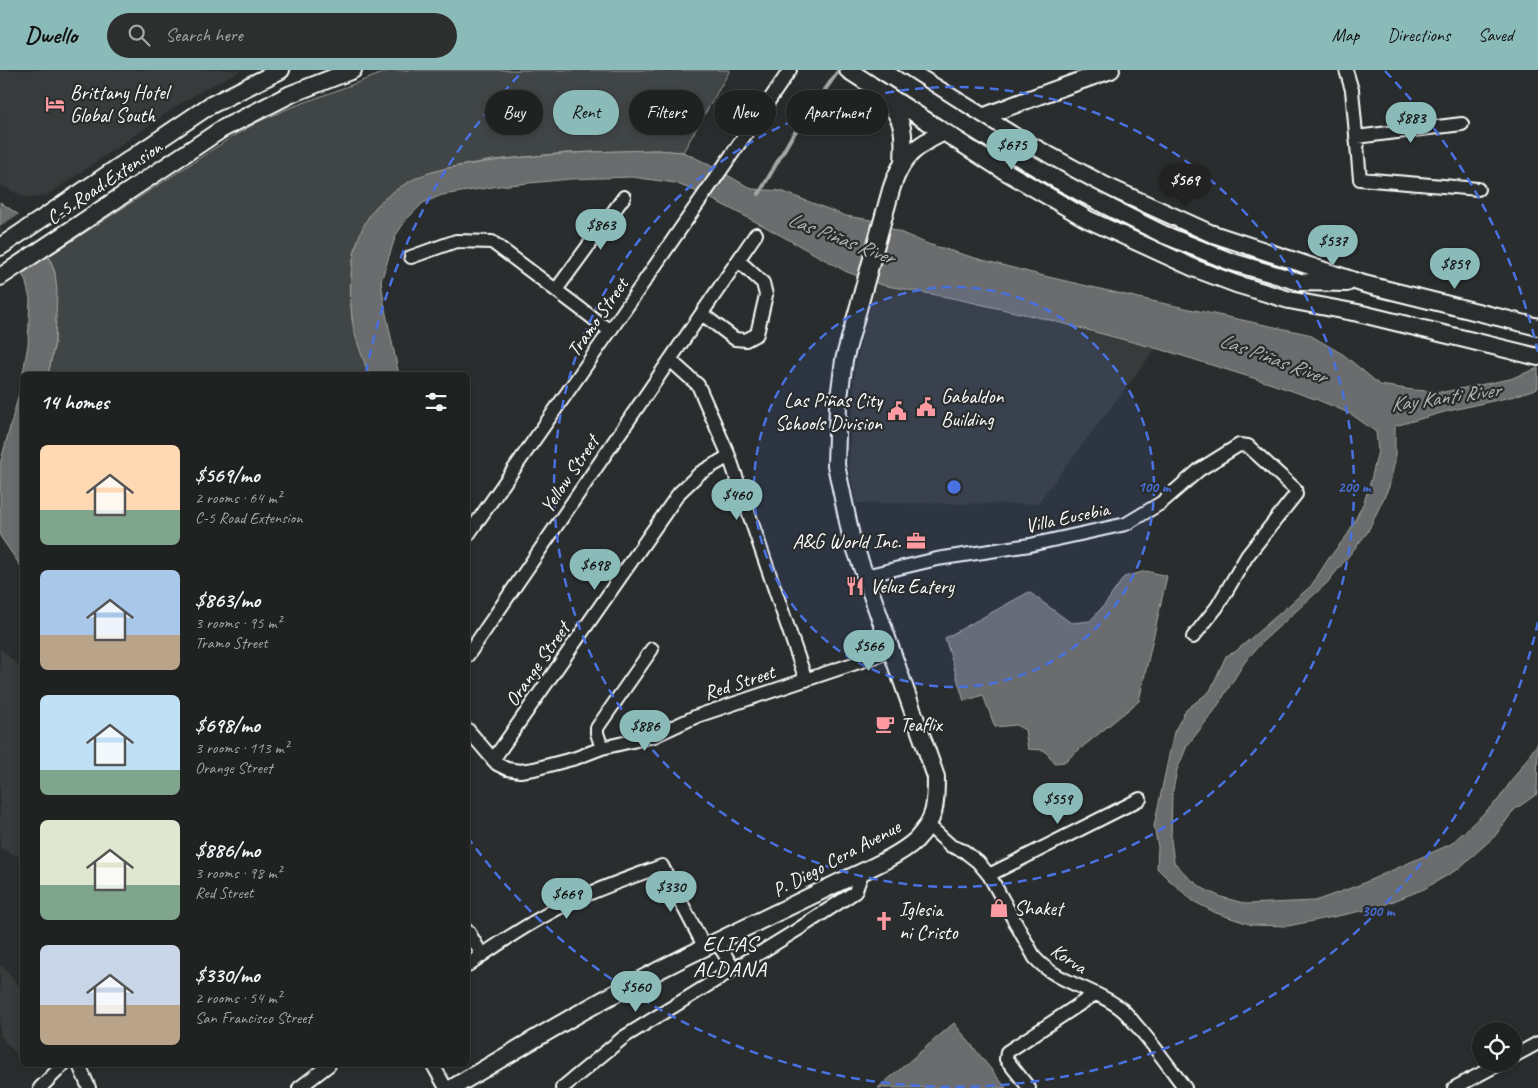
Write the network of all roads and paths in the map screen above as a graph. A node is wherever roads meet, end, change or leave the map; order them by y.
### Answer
1 (281, 70) edge
2 (790, 70) edge
3 (881, 70) edge
4 (907, 70) edge
5 (1111, 70) edge
6 (1346, 70) edge
7 (347, 71) edge
8 (850, 71) edge
9 (869, 84) junction
10 (982, 117) junction
11 (1462, 124) dead end
12 (944, 133) junction
13 (1356, 137) junction
14 (903, 163) junction
15 (1478, 189) dead end
16 (624, 197) dead end
17 (756, 234) dead end
18 (0, 246) edge
19 (411, 257) dead end
20 (739, 261) junction
21 (0, 277) edge
22 (1300, 282) junction
23 (1364, 284) junction
24 (556, 290) junction
25 (1358, 312) junction
26 (702, 314) junction
27 (1538, 327) edge
28 (610, 332) junction
29 (1538, 357) edge
30 (670, 360) junction
31 (729, 456) junction
32 (470, 532) edge
33 (866, 576) junction
34 (1193, 637) dead end
35 (652, 649) dead end
36 (892, 651) junction
37 (470, 653) edge
38 (806, 680) junction
39 (470, 732) edge
40 (602, 748) junction
41 (493, 760) junction
42 (1140, 798) dead end
43 (928, 825) junction
44 (863, 871) junction
45 (989, 875) junction
46 (470, 934) edge
47 (711, 945) junction
48 (482, 955) junction
49 (470, 964) edge
50 (733, 968) junction
51 (1095, 994) junction
52 (1538, 1043) edge
53 (1522, 1052) edge
54 (61, 1067) edge
55 (80, 1067) edge
56 (326, 1067) edge
57 (434, 1067) edge
58 (1484, 1072) edge
59 (569, 1086) edge
60 (40, 1088) edge
61 (89, 1088) edge
62 (299, 1088) edge
63 (446, 1088) edge
64 (452, 1088) edge
65 (1029, 1088) edge
66 (1185, 1088) edge
67 (1454, 1088) edge

1 - 18 main road, C-5 Road Extension
2 - 28 street, Tramo Street
3 - 22 main road, bridge
4 - 10 main road
5 - 10 main road, P. Diego Cera Avenue
6 - 13 street
7 - 21 main road, C-5 Road Extension
8 - 9 main road
9 - 12 main road
9 - 14 main road
10 - 12 main road, P. Diego Cera Avenue
10 - 23 main road
11 - 13 street
12 - 14 main road, P. Diego Cera Avenue
12 - 25 main road
13 - 15 street
14 - 33 main road, P. Diego Cera Avenue
16 - 24 street
17 - 20 street, Yellow Street
19 - 24 street
20 - 26 street, Yellow Street
20 - 26 street
22 - 23 main road
22 - 25 main road
23 - 27 main road
24 - 28 street
25 - 29 main road
26 - 30 street, Yellow Street
28 - 32 street, Tramo Street
30 - 31 street
30 - 37 street, Yellow Street
31 - 38 street
31 - 41 street, Orange Street
33 - 34 street, Villa Eusebia
33 - 36 main road, P. Diego Cera Avenue
35 - 40 street
36 - 38 street, Red Street
36 - 43 main road, P. Diego Cera Avenue
38 - 40 street, Red Street
39 - 41 street, Red Street
40 - 41 street, Red Street
42 - 45 street
43 - 44 main road, P. Diego Cera Avenue
43 - 45 street, Korva
44 - 47 main road, P. Diego Cera Avenue
44 - 50 street
45 - 51 street, Korva
46 - 48 street
47 - 48 street
47 - 50 street
47 - 64 main road, P. Diego Cera Avenue
48 - 49 street
50 - 59 street
51 - 65 street
51 - 66 street, Korva
52 - 53 street
54 - 60 street
55 - 61 street
56 - 62 street
57 - 63 street
58 - 67 street

